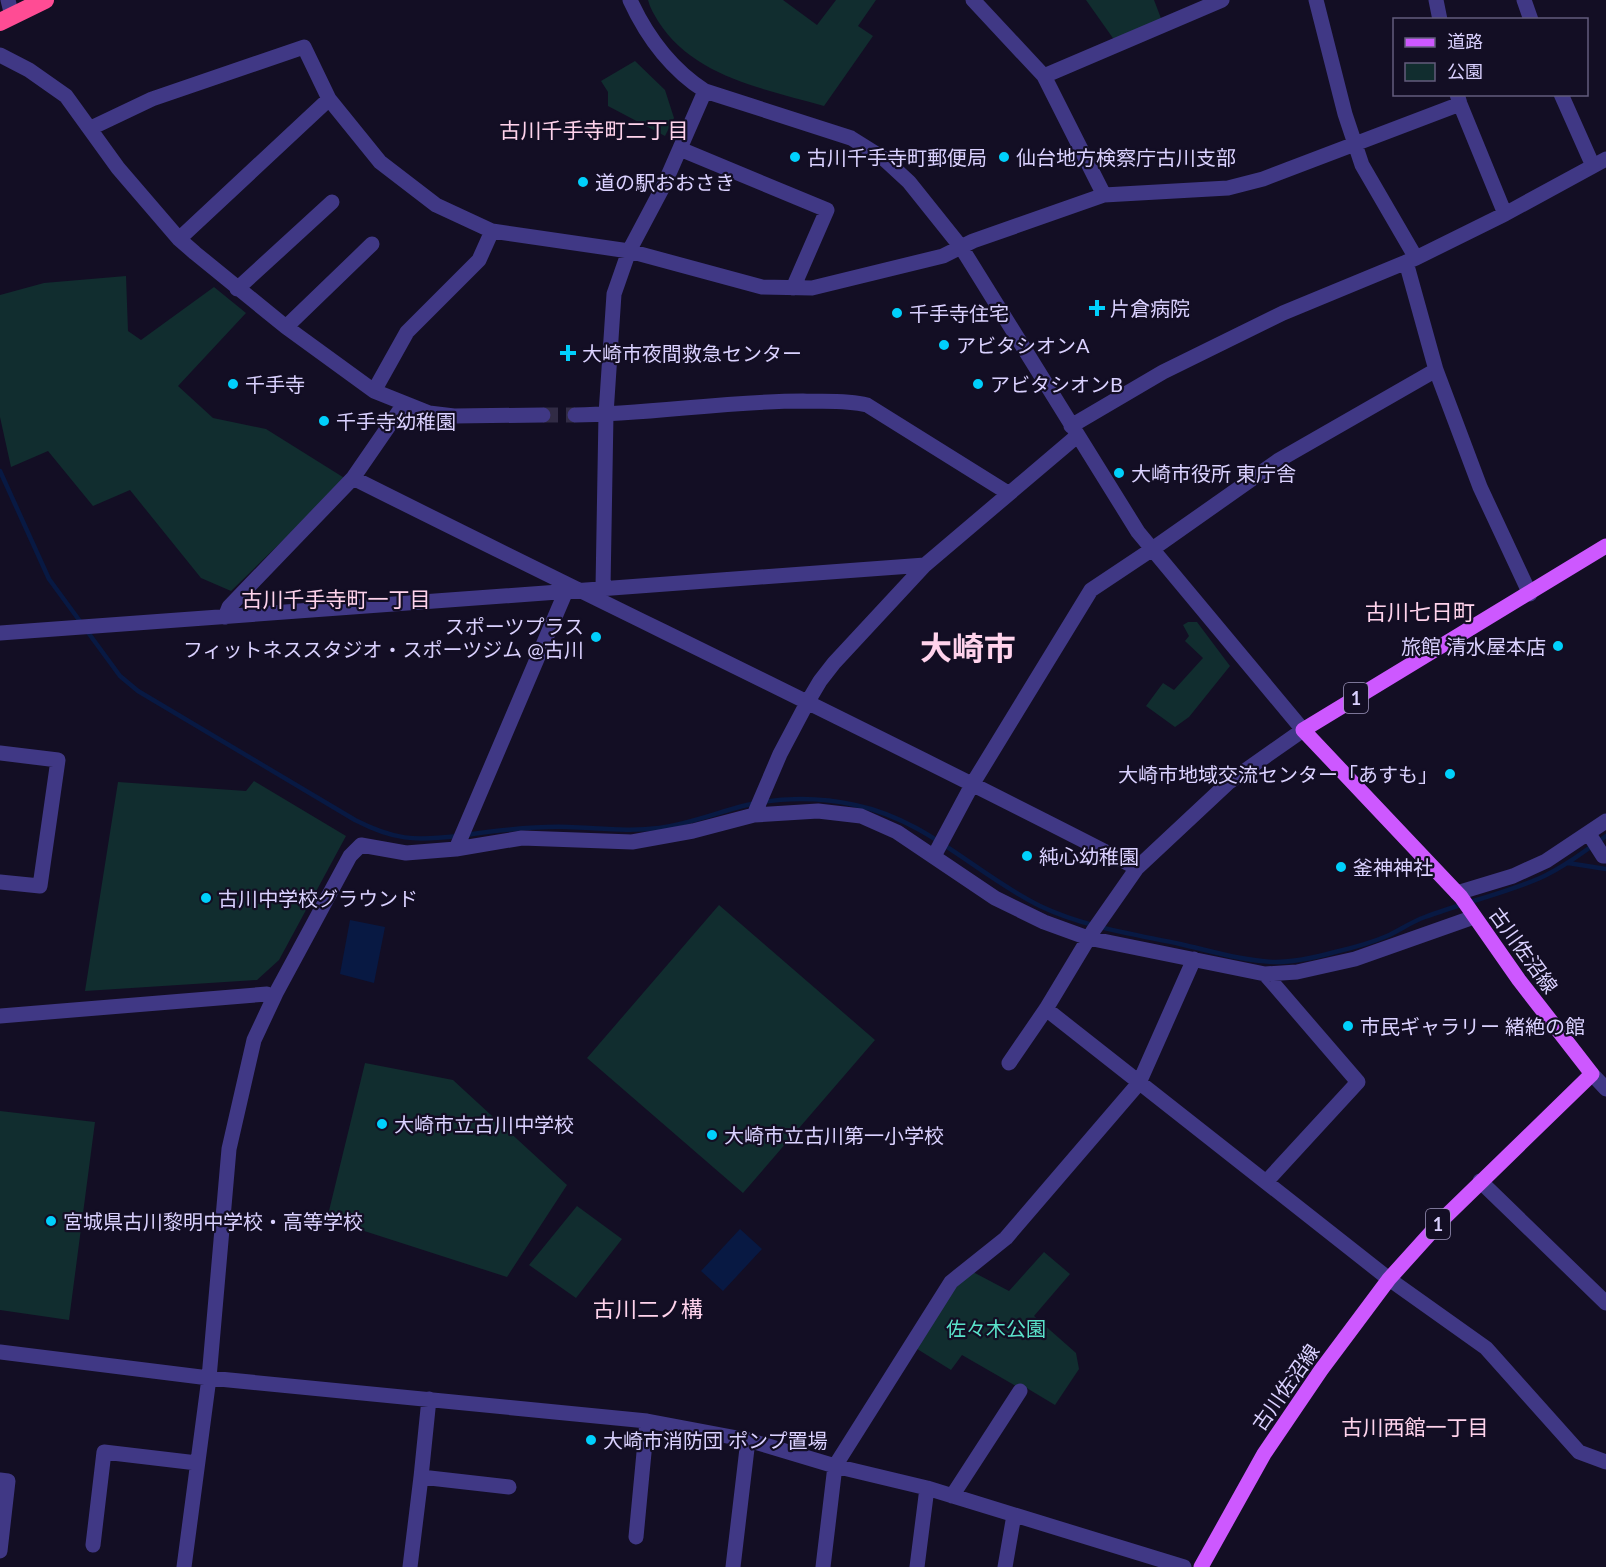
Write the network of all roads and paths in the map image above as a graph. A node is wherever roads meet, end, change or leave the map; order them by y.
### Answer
1 (45, 0) edge
2 (630, 0) edge
3 (973, 0) edge
4 (1222, 0) edge
5 (1316, 0) edge
6 (1436, 0) edge
7 (1524, 0) edge
8 (7, 13) edge
9 (1440, 18) edge
10 (1530, 18) edge
11 (0, 55) edge
12 (1044, 76) junction
13 (705, 91) junction
14 (1562, 96) edge
15 (329, 99) junction
16 (1459, 99) edge
17 (91, 128) junction
18 (1355, 146) junction
19 (680, 149) junction
20 (1600, 163) edge
21 (1104, 195) junction
22 (332, 202) dead end
23 (1505, 214) junction
24 (492, 231) junction
25 (179, 239) junction
26 (372, 244) dead end
27 (961, 247) junction
28 (629, 251) junction
29 (1411, 260) junction
30 (793, 288) junction
31 (237, 289) junction
32 (286, 327) junction
33 (1436, 370) junction
34 (374, 391) junction
35 (404, 404) junction
36 (575, 414) tunnel mouth
37 (606, 414) junction
38 (543, 415) tunnel mouth
39 (1074, 431) junction
40 (353, 478) junction
41 (1008, 494) junction
42 (1606, 546) edge
43 (1151, 549) junction
44 (925, 565) junction
45 (603, 588) junction
46 (572, 591) junction
47 (1530, 594) junction
48 (225, 617) junction
49 (0, 633) edge
50 (807, 703) junction
51 (1303, 730) junction
52 (0, 753) edge
53 (973, 783) junction
54 (757, 807) junction
55 (1606, 821) edge
56 (458, 845) junction
57 (1597, 845) edge
58 (939, 847) junction
59 (1137, 868) junction
60 (0, 882) edge
61 (1459, 895) junction
62 (1472, 914) junction
63 (1093, 930) junction
64 (1194, 959) junction
65 (1265, 974) junction
66 (267, 994) dead end
67 (1046, 1009) junction
68 (0, 1016) edge
69 (1009, 1063) dead end
70 (1592, 1074) junction
71 (1139, 1083) junction
72 (1606, 1089) edge
73 (1480, 1181) junction
74 (1266, 1182) junction
75 (1389, 1279) junction
76 (1606, 1303) edge
77 (0, 1352) edge
78 (209, 1378) junction
79 (1020, 1391) dead end
80 (429, 1400) junction
81 (647, 1421) junction
82 (748, 1440) junction
83 (1606, 1462) edge
84 (197, 1463) junction
85 (835, 1466) junction
86 (421, 1478) junction
87 (0, 1480) edge
88 (509, 1487) dead end
89 (927, 1488) junction
90 (952, 1496) junction
91 (1014, 1515) junction
92 (636, 1537) dead end
93 (93, 1545) dead end
94 (0, 1551) edge
95 (184, 1567) edge
96 (410, 1567) edge
97 (733, 1567) edge
98 (823, 1567) edge
99 (917, 1567) edge
100 (1005, 1567) edge
101 (1184, 1567) edge
102 (1201, 1567) edge

1 - 8 highway
2 - 13 street
3 - 12 street
4 - 12 street
5 - 18 street
6 - 9 street
7 - 10 street
11 - 17 street
12 - 21 street
13 - 19 street
13 - 27 street
14 - 20 street
15 - 17 street
15 - 24 street
15 - 25 street
16 - 18 street
16 - 23 street
17 - 25 street
18 - 21 street
18 - 29 street
19 - 28 street
19 - 30 street
20 - 23 street
21 - 27 street
22 - 31 street
23 - 29 street
24 - 28 street
24 - 34 street
25 - 31 street
26 - 32 street
27 - 30 street
27 - 39 street
28 - 30 street
28 - 37 street
29 - 33 street
29 - 39 street
31 - 32 street
32 - 34 street
33 - 43 street
33 - 47 street
34 - 35 street
35 - 38 street
35 - 40 street
36 - 37 street
37 - 41 street
37 - 45 street
39 - 41 street
39 - 43 street
40 - 46 street
40 - 48 street
41 - 44 street
42 - 47 main road, 1
43 - 51 street
43 - 53 street
44 - 45 street
44 - 50 street
45 - 46 street
46 - 48 street
46 - 50 street
46 - 56 street
47 - 51 main road, 1
48 - 49 street
50 - 53 street
50 - 54 street
51 - 59 street
51 - 61 main road, 古川佐沼線
52 - 60 street
53 - 58 street
53 - 59 street
54 - 56 street
54 - 58 street
55 - 57 street
56 - 78 street
57 - 61 street
58 - 63 street
59 - 63 street
61 - 62 main road, 古川佐沼線
62 - 65 street
62 - 70 main road, 古川佐沼線
63 - 64 street
63 - 67 street
64 - 65 street
64 - 71 street
65 - 74 street
66 - 68 street
67 - 69 street
67 - 71 street
70 - 72 street
70 - 73 main road, 古川佐沼線 / 1
71 - 74 street
71 - 85 street
73 - 75 main road, 古川佐沼線 / 1
73 - 76 street
74 - 75 street
75 - 83 street
75 - 102 main road, 古川佐沼線 / 1
77 - 78 street
78 - 80 street
78 - 84 street
79 - 90 street
80 - 81 street
80 - 86 street
81 - 82 street
81 - 92 street
82 - 85 street
82 - 97 street
84 - 93 street
84 - 95 street
85 - 89 street
85 - 98 street
86 - 88 street
86 - 96 street
87 - 94 street
89 - 90 street
89 - 99 street
90 - 91 street
91 - 100 street
91 - 101 street

